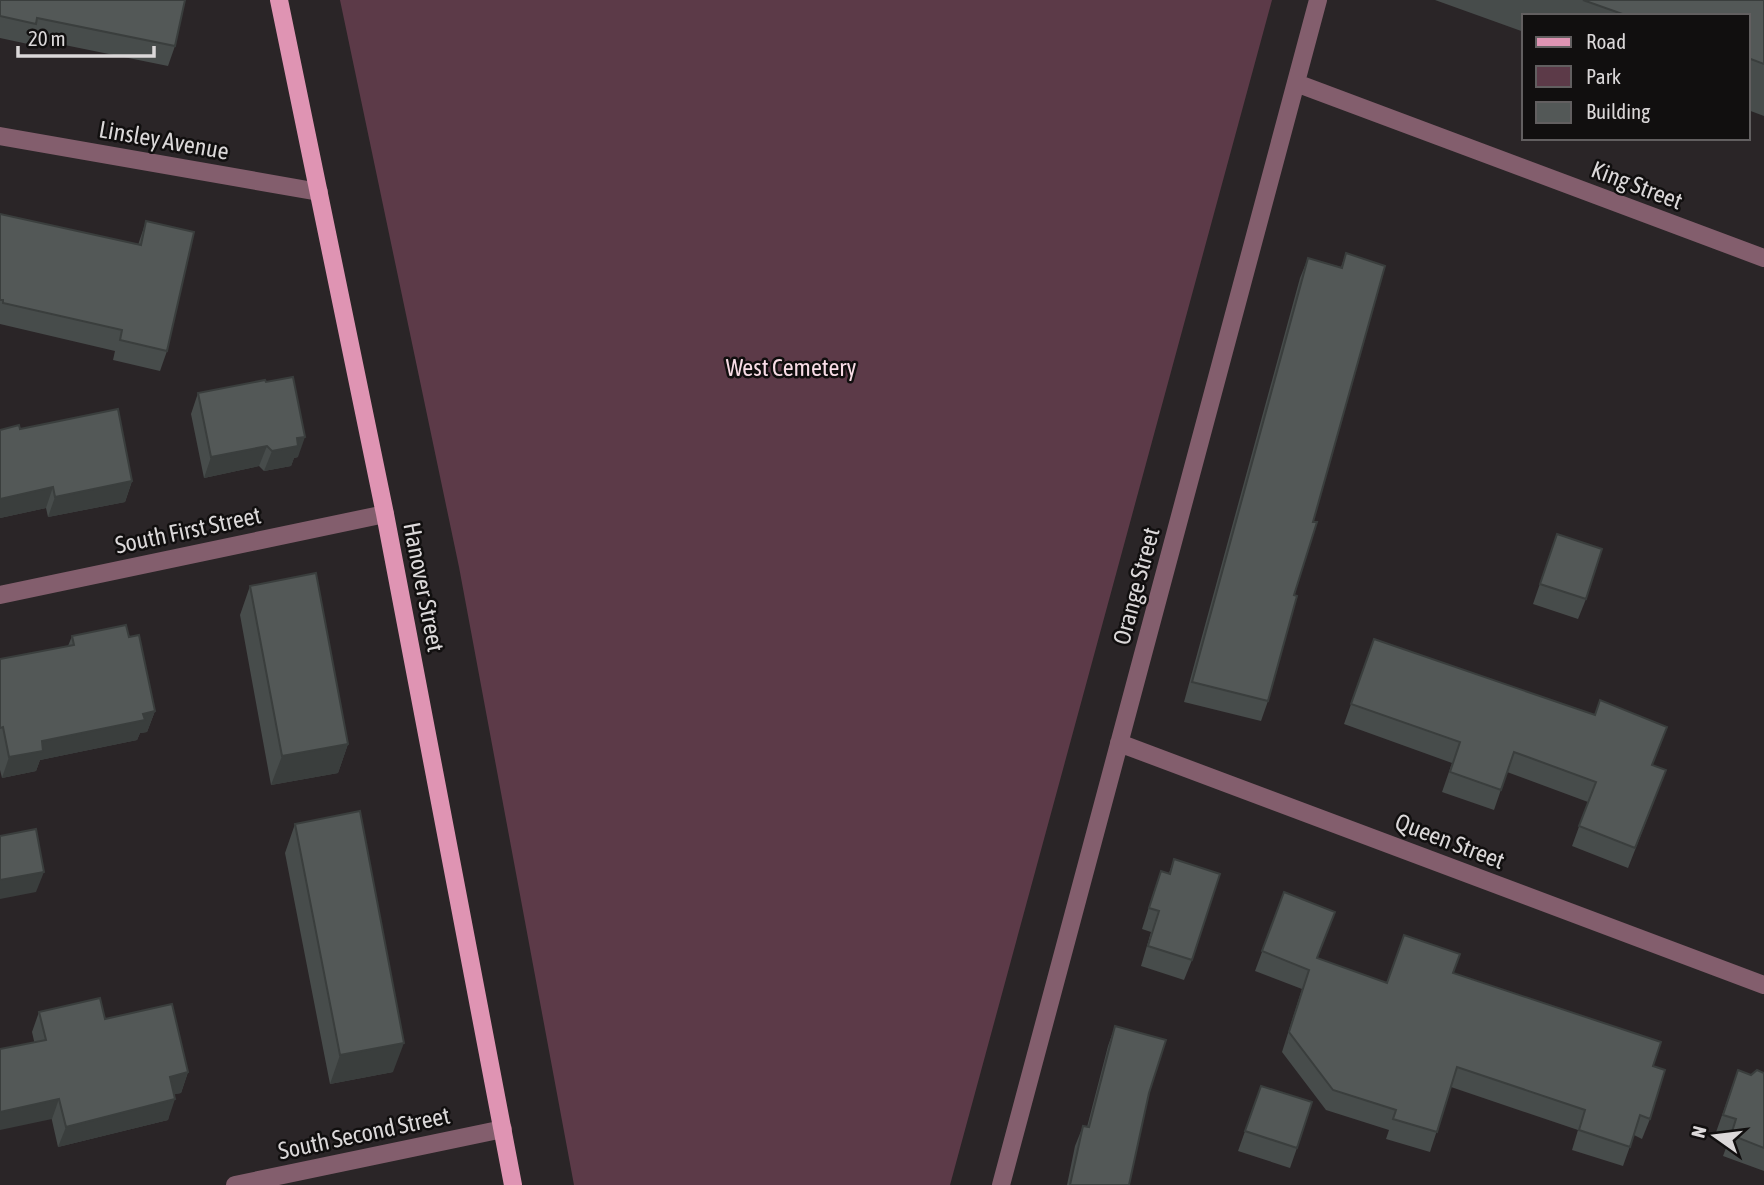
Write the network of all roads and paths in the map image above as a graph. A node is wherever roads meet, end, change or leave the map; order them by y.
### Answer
1 (279, 0) edge
2 (1318, 0) edge
3 (1296, 83) junction
4 (0, 136) edge
5 (319, 192) junction
6 (1764, 258) edge
7 (385, 514) junction
8 (0, 595) edge
9 (1119, 743) junction
10 (1764, 985) edge
11 (503, 1129) junction
12 (235, 1185) edge
13 (513, 1185) edge
14 (1001, 1185) edge

1 - 5 main road, Hanover Street
2 - 3 street, Orange Street
3 - 6 street, King Street
3 - 9 street, Orange Street
4 - 5 street, Linsley Avenue
5 - 7 main road, Hanover Street
7 - 8 street, South First Street
7 - 11 main road, Hanover Street
9 - 10 street, Queen Street
9 - 14 street, Orange Street
11 - 12 street, South Second Street
11 - 13 main road, Hanover Street

